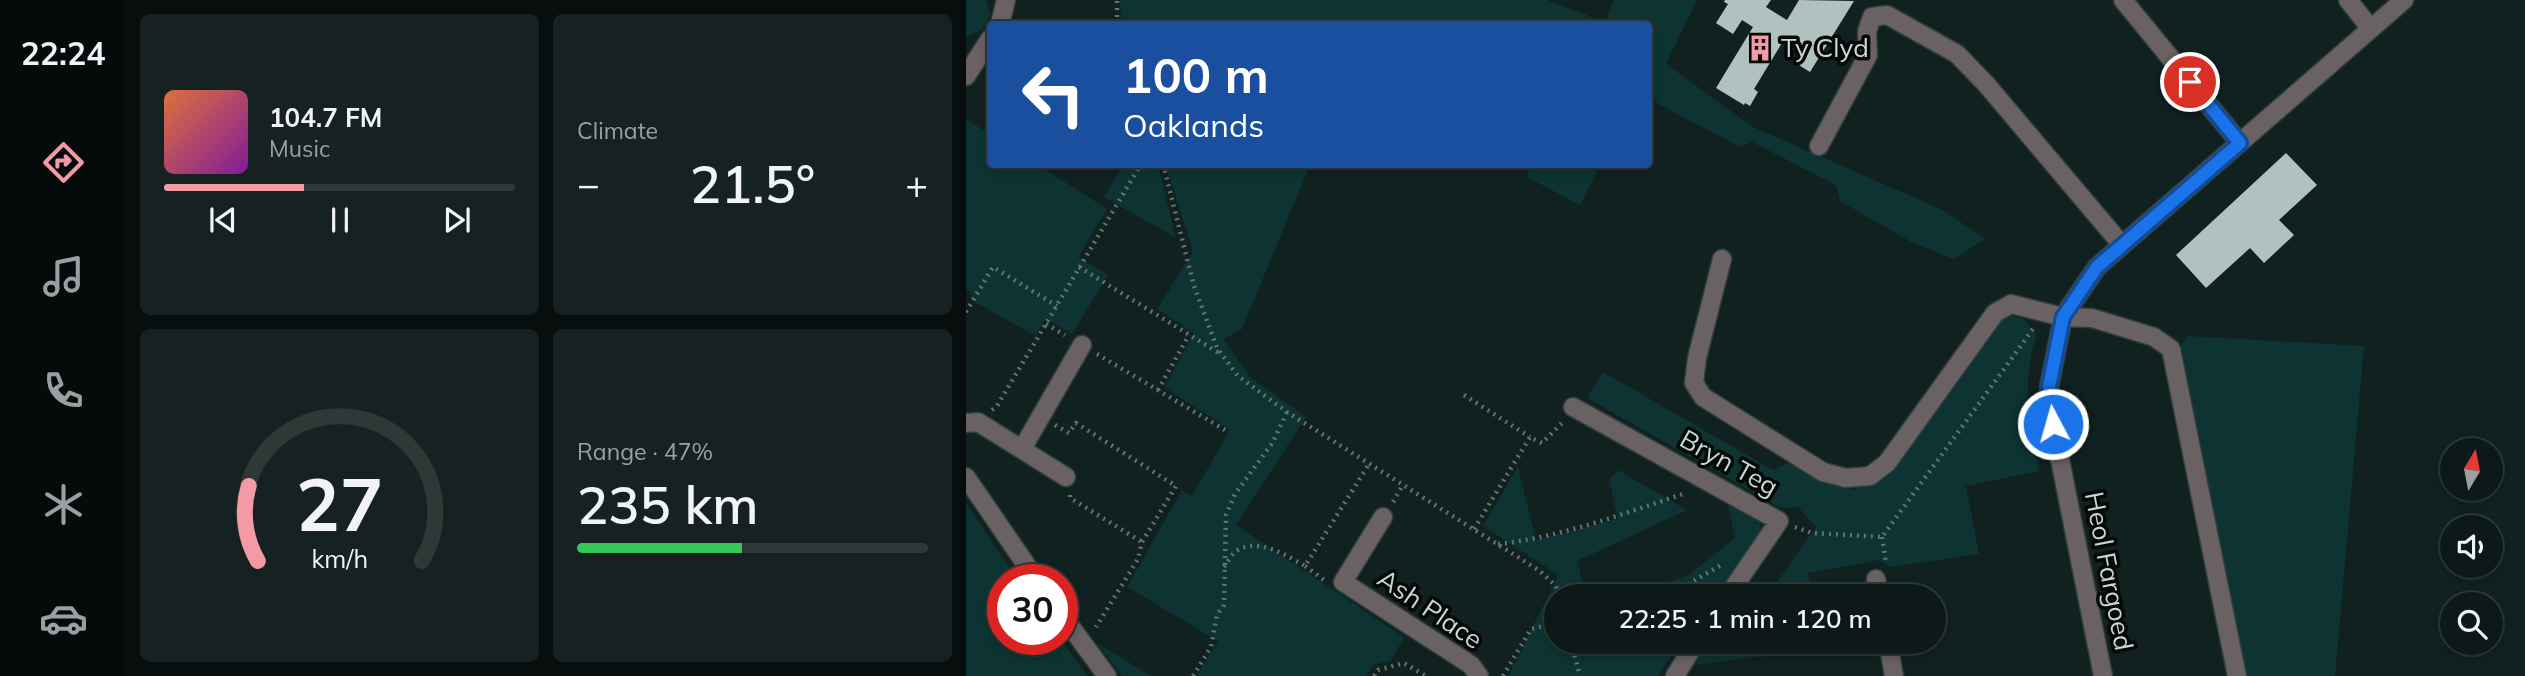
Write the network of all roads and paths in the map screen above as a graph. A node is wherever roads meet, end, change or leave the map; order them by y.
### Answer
1 (1006, 0) edge
2 (1117, 0) edge
3 (2123, 0) edge
4 (2348, 0) edge
5 (2404, 0) edge
6 (1001, 21) edge
7 (1117, 21) edge
8 (2371, 29) junction
9 (987, 44) edge
10 (966, 76) edge
11 (2240, 143) junction
12 (1819, 146) dead end
13 (1139, 168) edge
14 (1164, 168) edge
15 (2122, 245) junction
16 (1722, 259) dead end
17 (1079, 267) junction
18 (1057, 306) junction
19 (966, 312) edge
20 (2063, 317) junction
21 (1046, 324) junction
22 (1189, 335) junction
23 (1082, 345) junction
24 (1223, 355) junction
25 (1158, 390) junction
26 (1464, 396) dead end
27 (1573, 408) joint
28 (1287, 412) junction
29 (1040, 417) junction
30 (972, 422) edge
31 (1225, 430) dead end
32 (1530, 437) junction
33 (1022, 449) junction
34 (1369, 464) junction
35 (966, 477) edge
36 (1066, 477) joint
37 (1713, 484) junction
38 (1383, 517) dead end
39 (1779, 521) junction
40 (1474, 529) junction
41 (1142, 542) junction
42 (1497, 544) junction
43 (1758, 552) junction
44 (1026, 564) edge
45 (1223, 568) junction
46 (1554, 584) edge
47 (1688, 584) edge
48 (1736, 584) edge
49 (1544, 626) edge
50 (1078, 637) edge
51 (1085, 646) junction
52 (1574, 654) edge
53 (1689, 654) edge
54 (1890, 654) edge
55 (1107, 676) edge
56 (1193, 676) edge
57 (1374, 676) edge
58 (1426, 676) edge
59 (1479, 676) edge
60 (1503, 676) edge
61 (1580, 676) edge
62 (1675, 676) edge
63 (1894, 676) edge
64 (2103, 676) edge
65 (2237, 676) edge

1 - 6 street
2 - 7 path
3 - 11 street
4 - 8 street
5 - 8 street, Heol Fargoed
8 - 11 street, Heol Fargoed
9 - 10 street
11 - 15 street, Heol Fargoed
12 - 15 street
13 - 17 path
14 - 24 path
15 - 20 street, Heol Fargoed
16 - 20 street
17 - 18 path
17 - 22 path
18 - 19 path
18 - 21 path
20 - 39 path
20 - 64 street, Heol Fargoed
20 - 65 street
21 - 23 path
21 - 30 path
22 - 24 path
22 - 25 path
23 - 25 path
23 - 29 street
24 - 28 path
25 - 31 path
26 - 32 path
27 - 32 path
27 - 37 street, Bryn Teg
28 - 34 path
28 - 45 path
29 - 33 street
29 - 41 path
30 - 33 street
32 - 40 path
33 - 36 street
34 - 40 path
34 - 45 path
35 - 44 street
36 - 41 path
37 - 39 street, Bryn Teg
37 - 42 path
38 - 59 street, Ash Place
39 - 43 street, Bryn Teg
40 - 42 path
41 - 51 path
42 - 46 path
43 - 47 path
43 - 48 street, Bryn Teg
45 - 56 path
49 - 60 path
50 - 51 street
51 - 55 street
52 - 61 path
53 - 62 street
54 - 63 street
57 - 58 path

